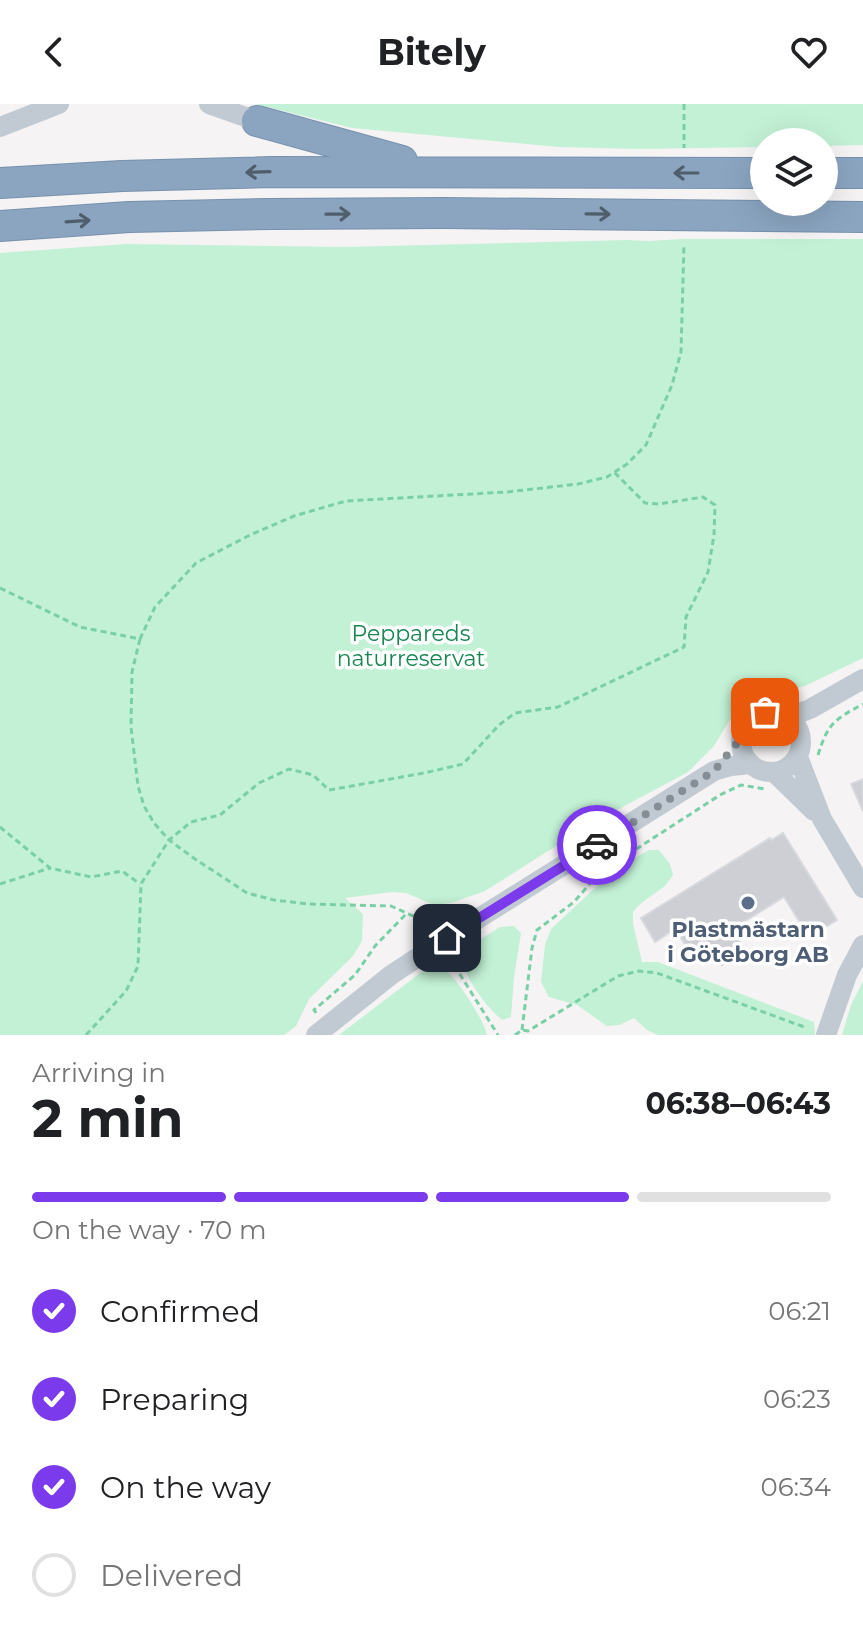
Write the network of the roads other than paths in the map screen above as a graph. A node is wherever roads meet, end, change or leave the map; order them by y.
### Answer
1 (59, 104) edge
2 (209, 104) edge
3 (257, 121) joint
4 (0, 127) edge
5 (443, 171) junction
6 (750, 173) edge
7 (838, 173) edge
8 (863, 173) edge
9 (0, 183) edge
10 (863, 217) edge
11 (0, 226) edge
12 (863, 679) edge
13 (844, 691) junction
14 (789, 717) junction
15 (742, 737) junction
16 (751, 764) junction
17 (793, 766) junction
18 (714, 771) junction
19 (863, 888) edge
20 (863, 945) edge
21 (317, 1025) edge
22 (819, 1032) edge

1 - 4 street
2 - 3 street
3 - 5 highway
6 -> 5 highway
5 -> 9 highway
7 - 8 highway
11 -> 10 highway
12 - 13 street
13 - 14 street
13 - 17 street
14 - 15 street
14 - 17 street
15 - 16 street
15 - 18 street
16 - 17 street
16 - 18 street
17 - 19 street
18 - 21 street
20 - 22 street

